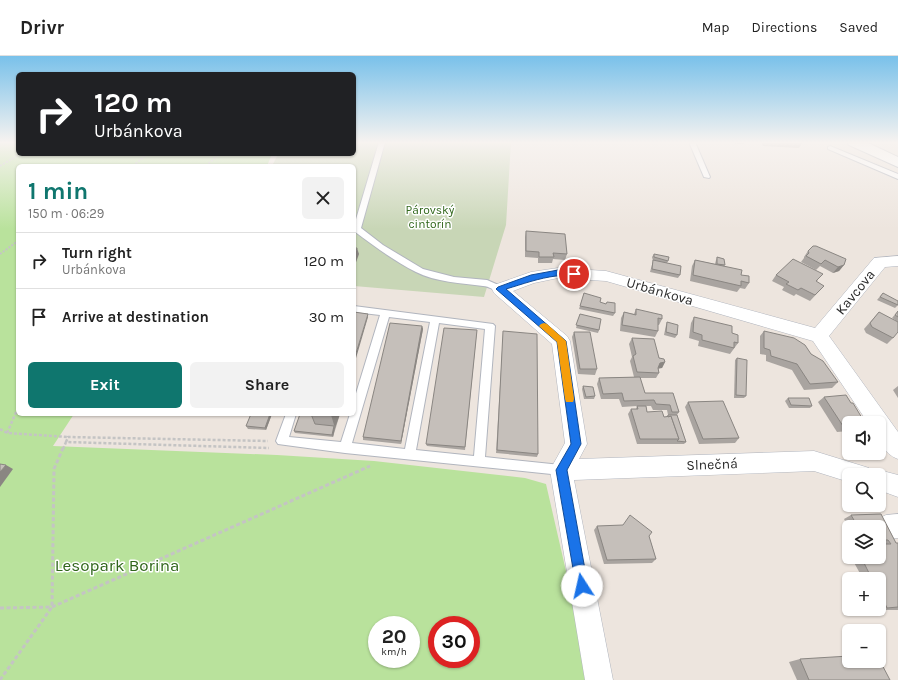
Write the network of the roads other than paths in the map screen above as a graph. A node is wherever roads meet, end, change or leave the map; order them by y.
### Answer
1 (374, 171) edge
2 (704, 171) edge
3 (884, 171) edge
4 (898, 177) edge
5 (707, 178) dead end
6 (898, 261) edge
7 (500, 289) junction
8 (356, 309) edge
9 (385, 313) junction
10 (435, 320) junction
11 (819, 336) junction
12 (356, 411) edge
13 (290, 416) edge
14 (354, 416) edge
15 (345, 448) junction
16 (898, 449) edge
17 (410, 454) junction
18 (479, 461) junction
19 (842, 469) edge
20 (561, 470) junction
21 (886, 482) edge
22 (898, 486) edge
23 (599, 680) edge

1 - 7 lane
2 - 5 lane
3 - 4 lane
6 - 11 street, Kavcova
7 - 11 street, Urbánkova
7 - 20 street
8 - 9 lane
9 - 10 lane
9 - 12 lane
10 - 17 lane
10 - 18 lane
11 - 16 street
13 - 15 lane
14 - 15 lane
15 - 17 lane
17 - 18 lane
18 - 20 lane
19 - 20 street, Slnečná
20 - 23 street
21 - 22 street

